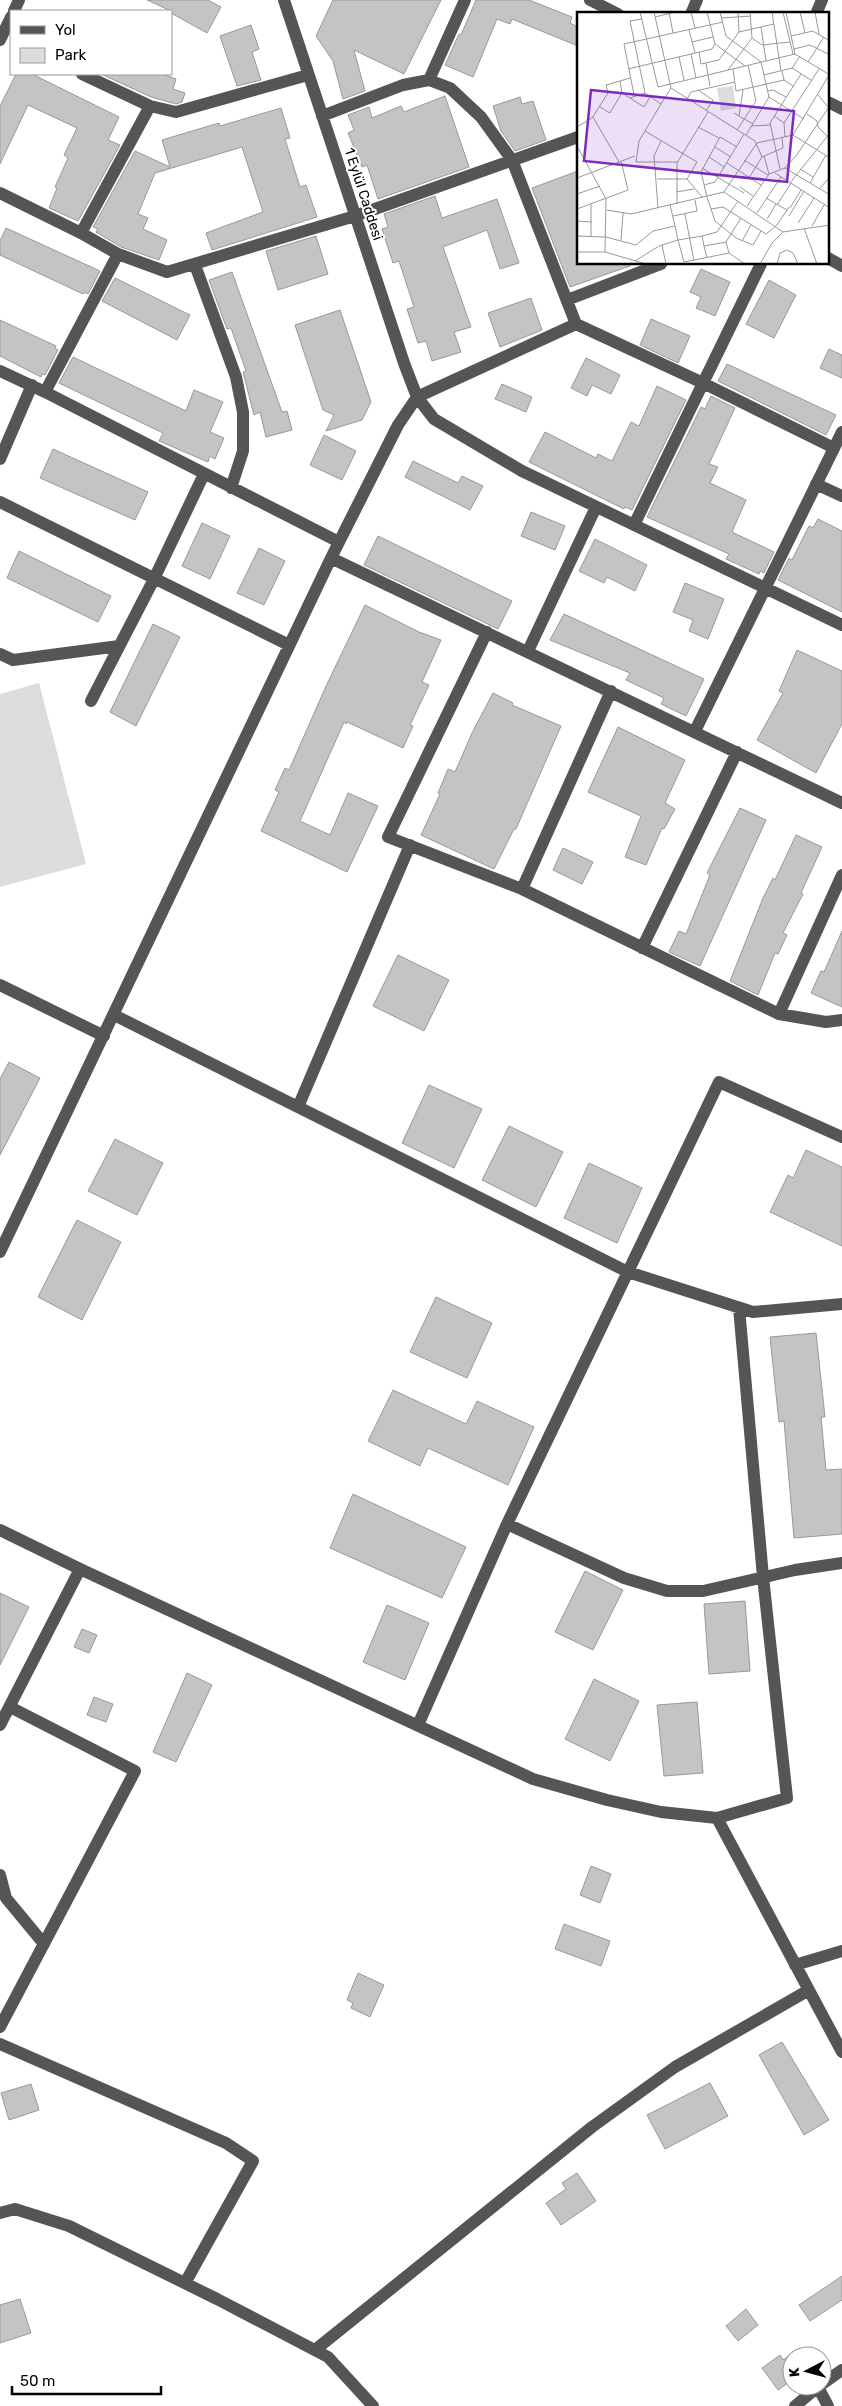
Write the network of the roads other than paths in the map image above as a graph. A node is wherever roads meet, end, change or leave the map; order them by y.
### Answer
1 (284, 0) edge
2 (465, 0) edge
3 (590, 0) edge
4 (697, 0) edge
5 (822, 0) edge
6 (614, 12) edge
7 (691, 12) edge
8 (817, 12) edge
9 (10, 20) edge
10 (3, 38) edge
11 (84, 75) edge
12 (308, 75) junction
13 (430, 80) junction
14 (830, 103) edge
15 (150, 106) junction
16 (842, 109) edge
17 (322, 116) junction
18 (577, 137) edge
19 (512, 160) junction
20 (0, 194) edge
21 (355, 216) junction
22 (81, 233) junction
23 (118, 254) junction
24 (830, 259) edge
25 (195, 265) junction
26 (658, 265) edge
27 (760, 265) edge
28 (842, 266) edge
29 (567, 300) junction
30 (576, 324) junction
31 (0, 371) edge
32 (703, 383) junction
33 (32, 385) junction
34 (45, 392) junction
35 (417, 397) junction
36 (842, 432) edge
37 (834, 448) junction
38 (0, 459) edge
39 (204, 474) junction
40 (816, 484) junction
41 (231, 488) junction
42 (842, 496) edge
43 (0, 502) edge
44 (596, 507) junction
45 (634, 525) junction
46 (339, 542) junction
47 (331, 558) junction
48 (154, 579) junction
49 (765, 588) junction
50 (842, 625) edge
51 (487, 632) junction
52 (119, 646) junction
53 (289, 646) junction
54 (528, 651) junction
55 (0, 654) edge
56 (611, 691) junction
57 (91, 701) dead end
58 (695, 731) junction
59 (738, 752) junction
60 (842, 803) edge
61 (410, 846) junction
62 (842, 875) edge
63 (522, 889) junction
64 (642, 948) junction
65 (0, 986) edge
66 (779, 1014) junction
67 (114, 1015) junction
68 (842, 1020) edge
69 (104, 1036) junction
70 (298, 1107) junction
71 (842, 1138) edge
72 (0, 1252) edge
73 (628, 1272) junction
74 (842, 1304) edge
75 (740, 1308) junction
76 (507, 1524) junction
77 (0, 1530) edge
78 (842, 1563) edge
79 (80, 1569) junction
80 (763, 1577) junction
81 (10, 1706) junction
82 (0, 1725) edge
83 (418, 1725) junction
84 (717, 1818) junction
85 (0, 1875) edge
86 (3, 1899) edge
87 (44, 1944) junction
88 (842, 1951) edge
89 (795, 1965) junction
90 (809, 1990) junction
91 (0, 2027) edge
92 (0, 2044) edge
93 (842, 2052) edge
94 (0, 2213) edge
95 (186, 2283) junction
96 (315, 2350) junction
97 (807, 2396) edge
98 (373, 2406) edge
99 (794, 2406) edge

1 - 12 street, 1 Eylül Caddesi
2 - 13 street
3 - 6 street
4 - 7 street
5 - 8 street
9 - 10 street
11 - 15 street
12 - 15 street
12 - 17 street, 1 Eylül Caddesi
13 - 17 street
13 - 19 street
14 - 16 street
15 - 22 street
17 - 21 street, 1 Eylül Caddesi
18 - 19 street
19 - 21 street
19 - 29 street
20 - 22 street
21 - 25 street
21 - 35 street, 1 Eylül Caddesi
22 - 23 street
23 - 25 street
23 - 34 street
24 - 28 street
25 - 41 street
26 - 29 street
27 - 32 street
29 - 30 street
30 - 32 street
30 - 35 street
31 - 33 street
32 - 37 street
32 - 45 street
33 - 34 street
33 - 38 street
34 - 39 street
35 - 44 street, 1 Eylül Caddesi
35 - 46 street
36 - 37 street
37 - 40 street
39 - 41 street
39 - 48 street
40 - 42 street
40 - 49 street
41 - 46 street
43 - 48 street
44 - 45 street, 1 Eylül Caddesi
44 - 54 street
45 - 49 street, 1 Eylül Caddesi
46 - 47 street
47 - 51 street
47 - 53 street
48 - 52 street
48 - 53 street
49 - 50 street, 1 Eylül Caddesi
49 - 58 street
51 - 54 street
51 - 61 street
52 - 55 street
52 - 57 street
53 - 67 street
54 - 56 street
56 - 58 street
56 - 63 street
58 - 59 street
59 - 60 street
59 - 64 street
61 - 63 street
61 - 70 street
62 - 66 street
63 - 64 street
64 - 66 street
65 - 69 street
66 - 68 street
67 - 69 street
67 - 70 street
69 - 72 street
70 - 73 street
71 - 73 street
73 - 75 street
73 - 76 street
74 - 75 street
75 - 80 street
76 - 80 street
76 - 83 street
77 - 79 street
78 - 80 street
79 - 81 street
79 - 83 street
80 - 84 street
81 - 82 street
81 - 87 street
83 - 84 street
84 - 89 street
85 - 86 street
86 - 87 street
87 - 91 street
88 - 89 street
89 - 90 street
90 - 93 street
90 - 96 street
92 - 95 street
94 - 95 street
95 - 96 street
96 - 98 street
97 - 99 street

